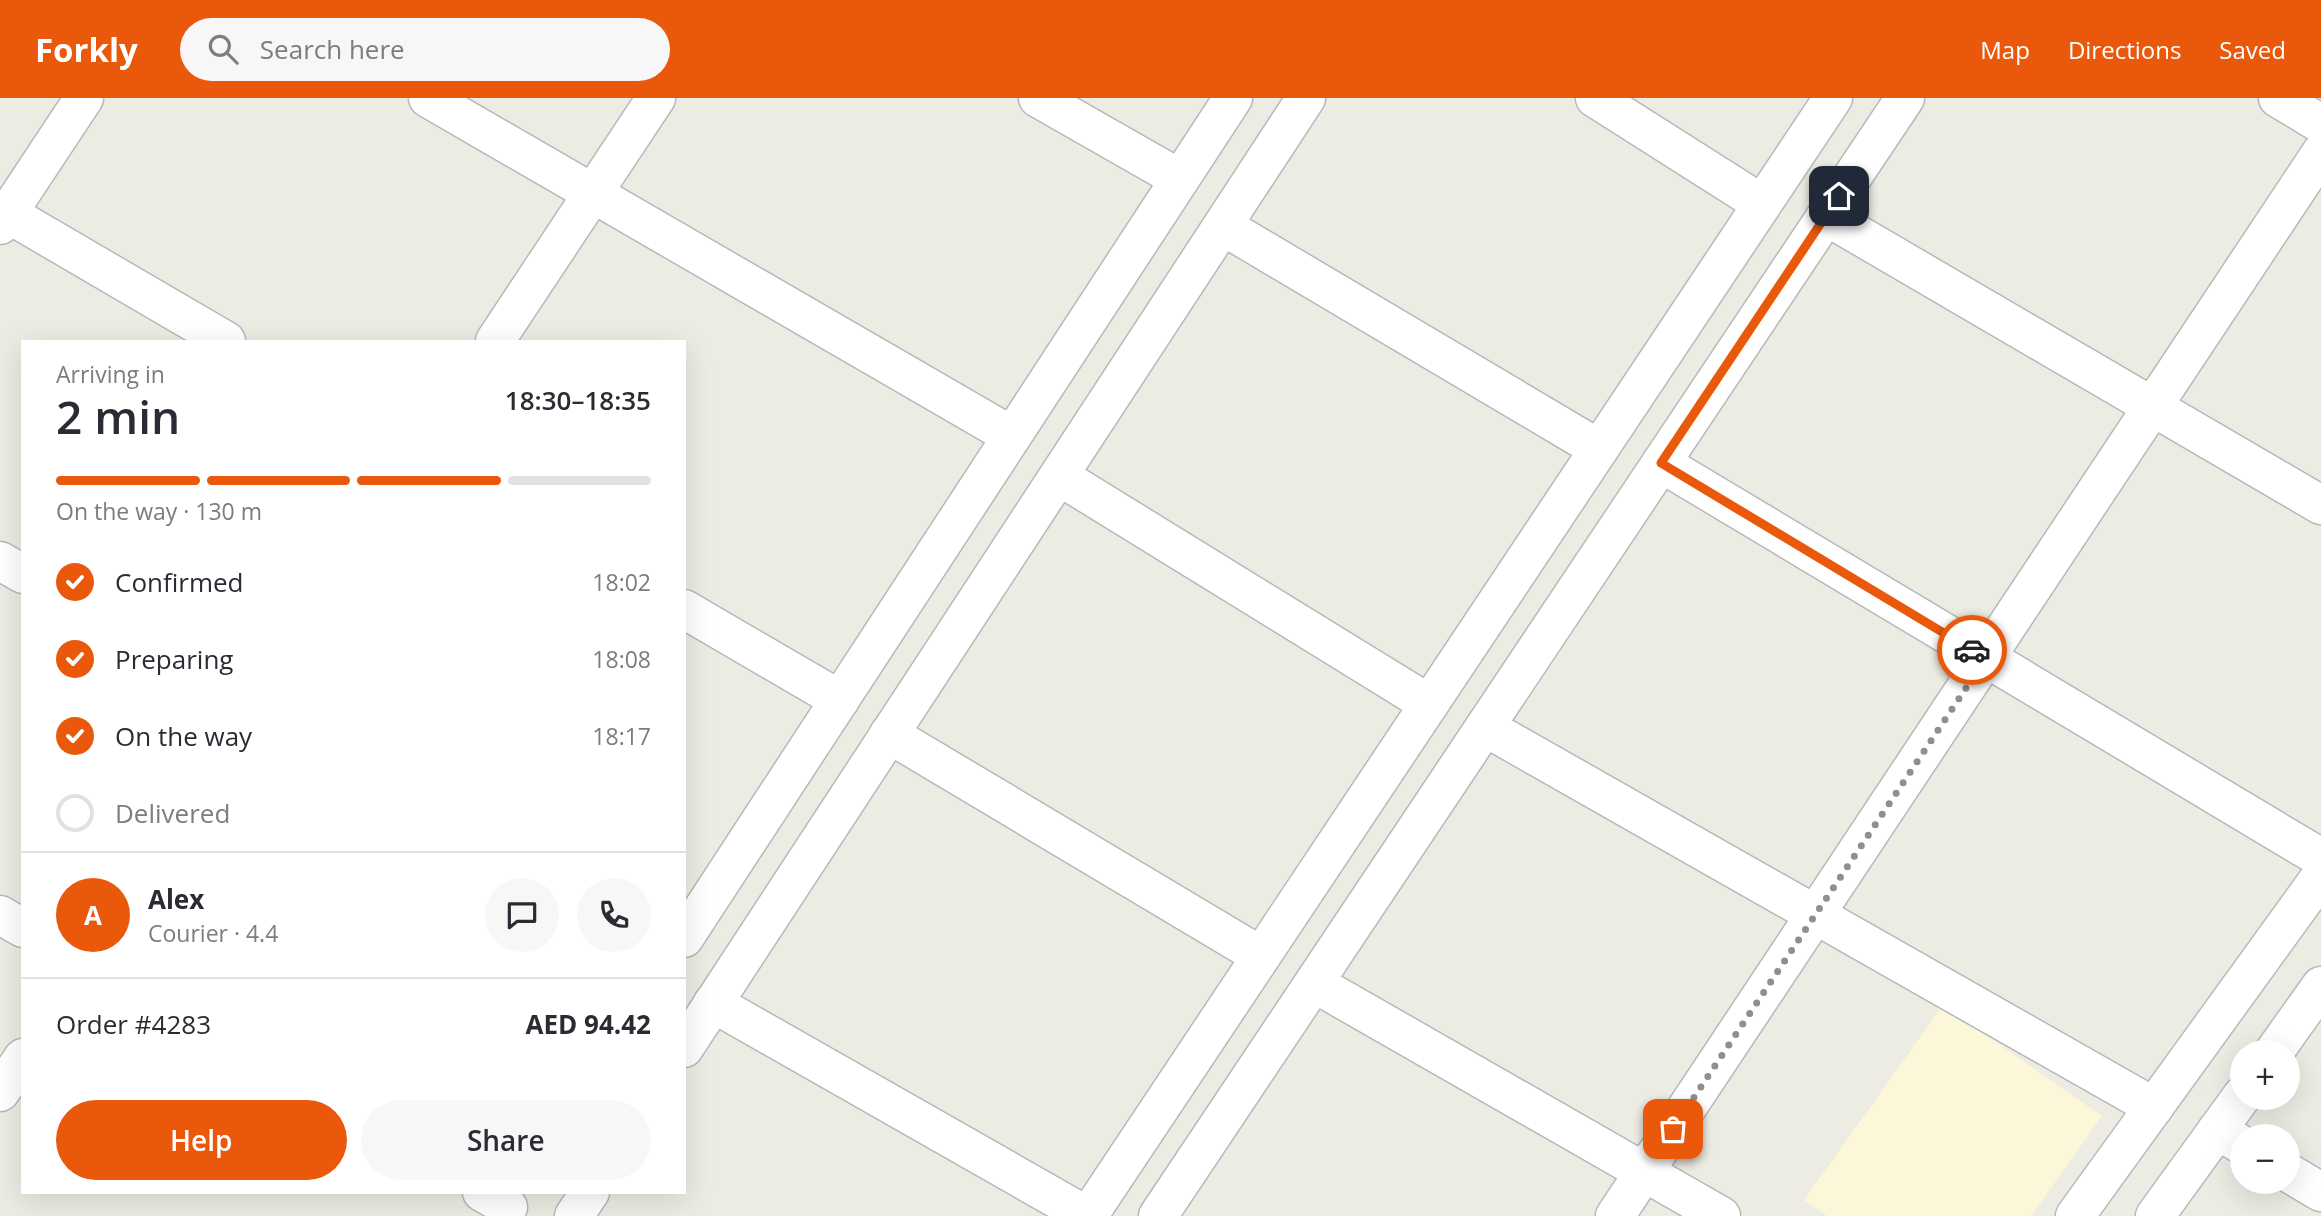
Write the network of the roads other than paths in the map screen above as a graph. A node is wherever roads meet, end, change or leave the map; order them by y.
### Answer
1 (84, 98) edge
2 (428, 98) edge
3 (656, 98) edge
4 (1038, 98) edge
5 (1233, 98) edge
6 (1307, 98) edge
7 (1595, 98) edge
8 (1833, 98) edge
9 (1905, 98) edge
10 (2278, 98) edge
11 (2321, 124) edge
12 (2321, 153) edge
13 (1180, 179) junction
14 (593, 194) junction
15 (1762, 204) junction
16 (3, 216) edge
17 (1826, 216) junction
18 (1223, 226) junction
19 (224, 340) edge
20 (496, 340) edge
21 (2152, 406) junction
22 (1012, 436) junction
23 (1599, 449) junction
24 (1661, 463) junction
25 (1059, 477) junction
26 (2321, 505) edge
27 (0, 561) edge
28 (21, 573) edge
29 (686, 611) edge
30 (1986, 658) junction
31 (839, 700) junction
32 (1429, 704) junction
33 (1485, 727) junction
34 (889, 734) junction
35 (2321, 858) edge
36 (2321, 876) edge
37 (1815, 914) junction
38 (0, 915) edge
39 (21, 928) edge
40 (686, 935) edge
41 (1261, 956) junction
42 (1314, 983) junction
43 (2321, 986) edge
44 (713, 1003) junction
45 (2283, 1040) edge
46 (686, 1045) edge
47 (21, 1061) edge
48 (0, 1092) edge
49 (2154, 1107) junction
50 (2238, 1110) edge
51 (2229, 1137) edge
52 (1644, 1172) junction
53 (2300, 1180) edge
54 (2321, 1192) edge
55 (589, 1194) edge
56 (574, 1216) edge
57 (1088, 1216) edge
58 (1158, 1216) edge
59 (1615, 1216) edge
60 (1721, 1216) edge
61 (2075, 1216) edge
62 (2155, 1216) edge

1 - 16 street
2 - 14 street
3 - 14 street
4 - 13 street
5 - 13 street
6 - 18 street
7 - 15 street
8 - 15 street
9 - 17 street
10 - 11 street
12 - 21 street
13 - 22 street
14 - 20 street
14 - 22 street
15 - 23 street
16 - 19 street
17 - 21 street
17 - 24 street
18 - 23 street
18 - 25 street
21 - 26 street
21 - 30 street
22 - 31 street
23 - 32 street
24 - 30 street
24 - 33 street
25 - 32 street
25 - 34 street
27 - 28 street
29 - 31 street
30 - 35 street
30 - 37 street
31 - 40 street
32 - 41 street
33 - 37 street
33 - 42 street
34 - 41 street
34 - 44 street
36 - 49 street
37 - 49 street
37 - 52 street
38 - 39 street
41 - 57 street
42 - 52 street
42 - 58 street
43 - 45 street
44 - 46 street
44 - 57 street
47 - 48 street
49 - 61 street
50 - 51 street
51 - 62 street
52 - 59 street
52 - 60 street
53 - 54 street
55 - 56 street

